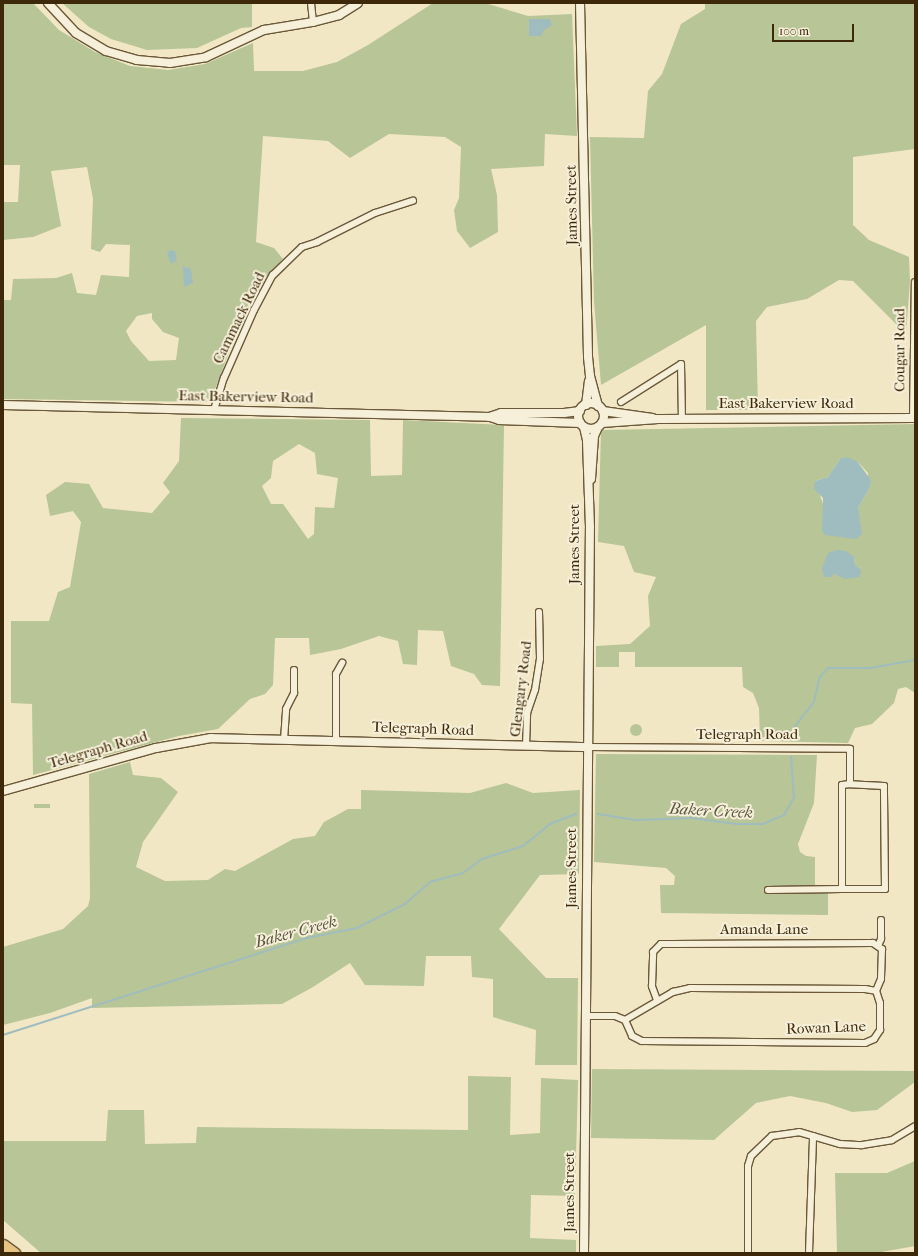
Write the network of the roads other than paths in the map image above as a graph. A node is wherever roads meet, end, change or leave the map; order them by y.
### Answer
1 (48, 3) edge
2 (311, 3) edge
3 (358, 3) edge
4 (580, 3) edge
5 (313, 22) junction
6 (413, 201) dead end
7 (915, 282) edge
8 (590, 376) junction
9 (621, 402) dead end
10 (3, 405) edge
11 (583, 408) junction
12 (600, 408) junction
13 (214, 410) junction
14 (489, 417) junction
15 (914, 418) edge
16 (658, 419) junction
17 (682, 419) junction
18 (582, 425) junction
19 (600, 425) junction
20 (589, 484) junction
21 (539, 612) dead end
22 (342, 663) dead end
23 (294, 670) dead end
24 (284, 740) junction
25 (336, 741) junction
26 (526, 746) junction
27 (588, 747) junction
28 (850, 784) junction
29 (3, 791) edge
30 (768, 890) dead end
31 (842, 890) junction
32 (881, 920) dead end
33 (878, 946) junction
34 (876, 991) junction
35 (657, 1000) junction
36 (585, 1016) junction
37 (625, 1020) junction
38 (915, 1126) edge
39 (813, 1136) junction
40 (3, 1245) edge
41 (14, 1253) edge
42 (584, 1253) edge
43 (748, 1253) edge
44 (809, 1253) edge

1 - 5 main road
2 - 5 street
3 - 5 main road
4 - 8 main road, James Street
6 - 13 street, Cammack Road
7 - 15 street, Cougar Road
8 - 11 main road, James Street
8 - 12 main road, James Street
9 - 17 street
10 - 13 main road, East Bakerview Road
11 - 12 main road, East Bakerview Road
11 - 14 main road, East Bakerview Road
11 - 18 main road, James Street
12 - 16 main road, East Bakerview Road
12 - 19 main road, James Street
13 - 14 main road, East Bakerview Road
14 - 18 main road, East Bakerview Road
15 - 17 main road, East Bakerview Road
16 - 17 main road, East Bakerview Road
16 - 19 main road, East Bakerview Road
18 - 19 main road, East Bakerview Road
18 - 20 main road, James Street
19 - 20 main road, James Street
20 - 27 main road, James Street
21 - 26 street, Glengary Road
22 - 25 street
23 - 24 street
24 - 25 main road, Telegraph Road
24 - 29 main road, Telegraph Road
25 - 26 main road, Telegraph Road
26 - 27 main road, Telegraph Road
27 - 28 street, Telegraph Road
27 - 36 main road, James Street
28 - 31 street
28 - 31 street
30 - 31 street
32 - 33 street
33 - 34 street
33 - 35 street, Amanda Lane
34 - 35 street
34 - 37 street, Rowan Lane
35 - 37 street
36 - 37 street
36 - 42 main road, James Street
38 - 39 street
39 - 43 street
39 - 44 street
40 - 41 highway

